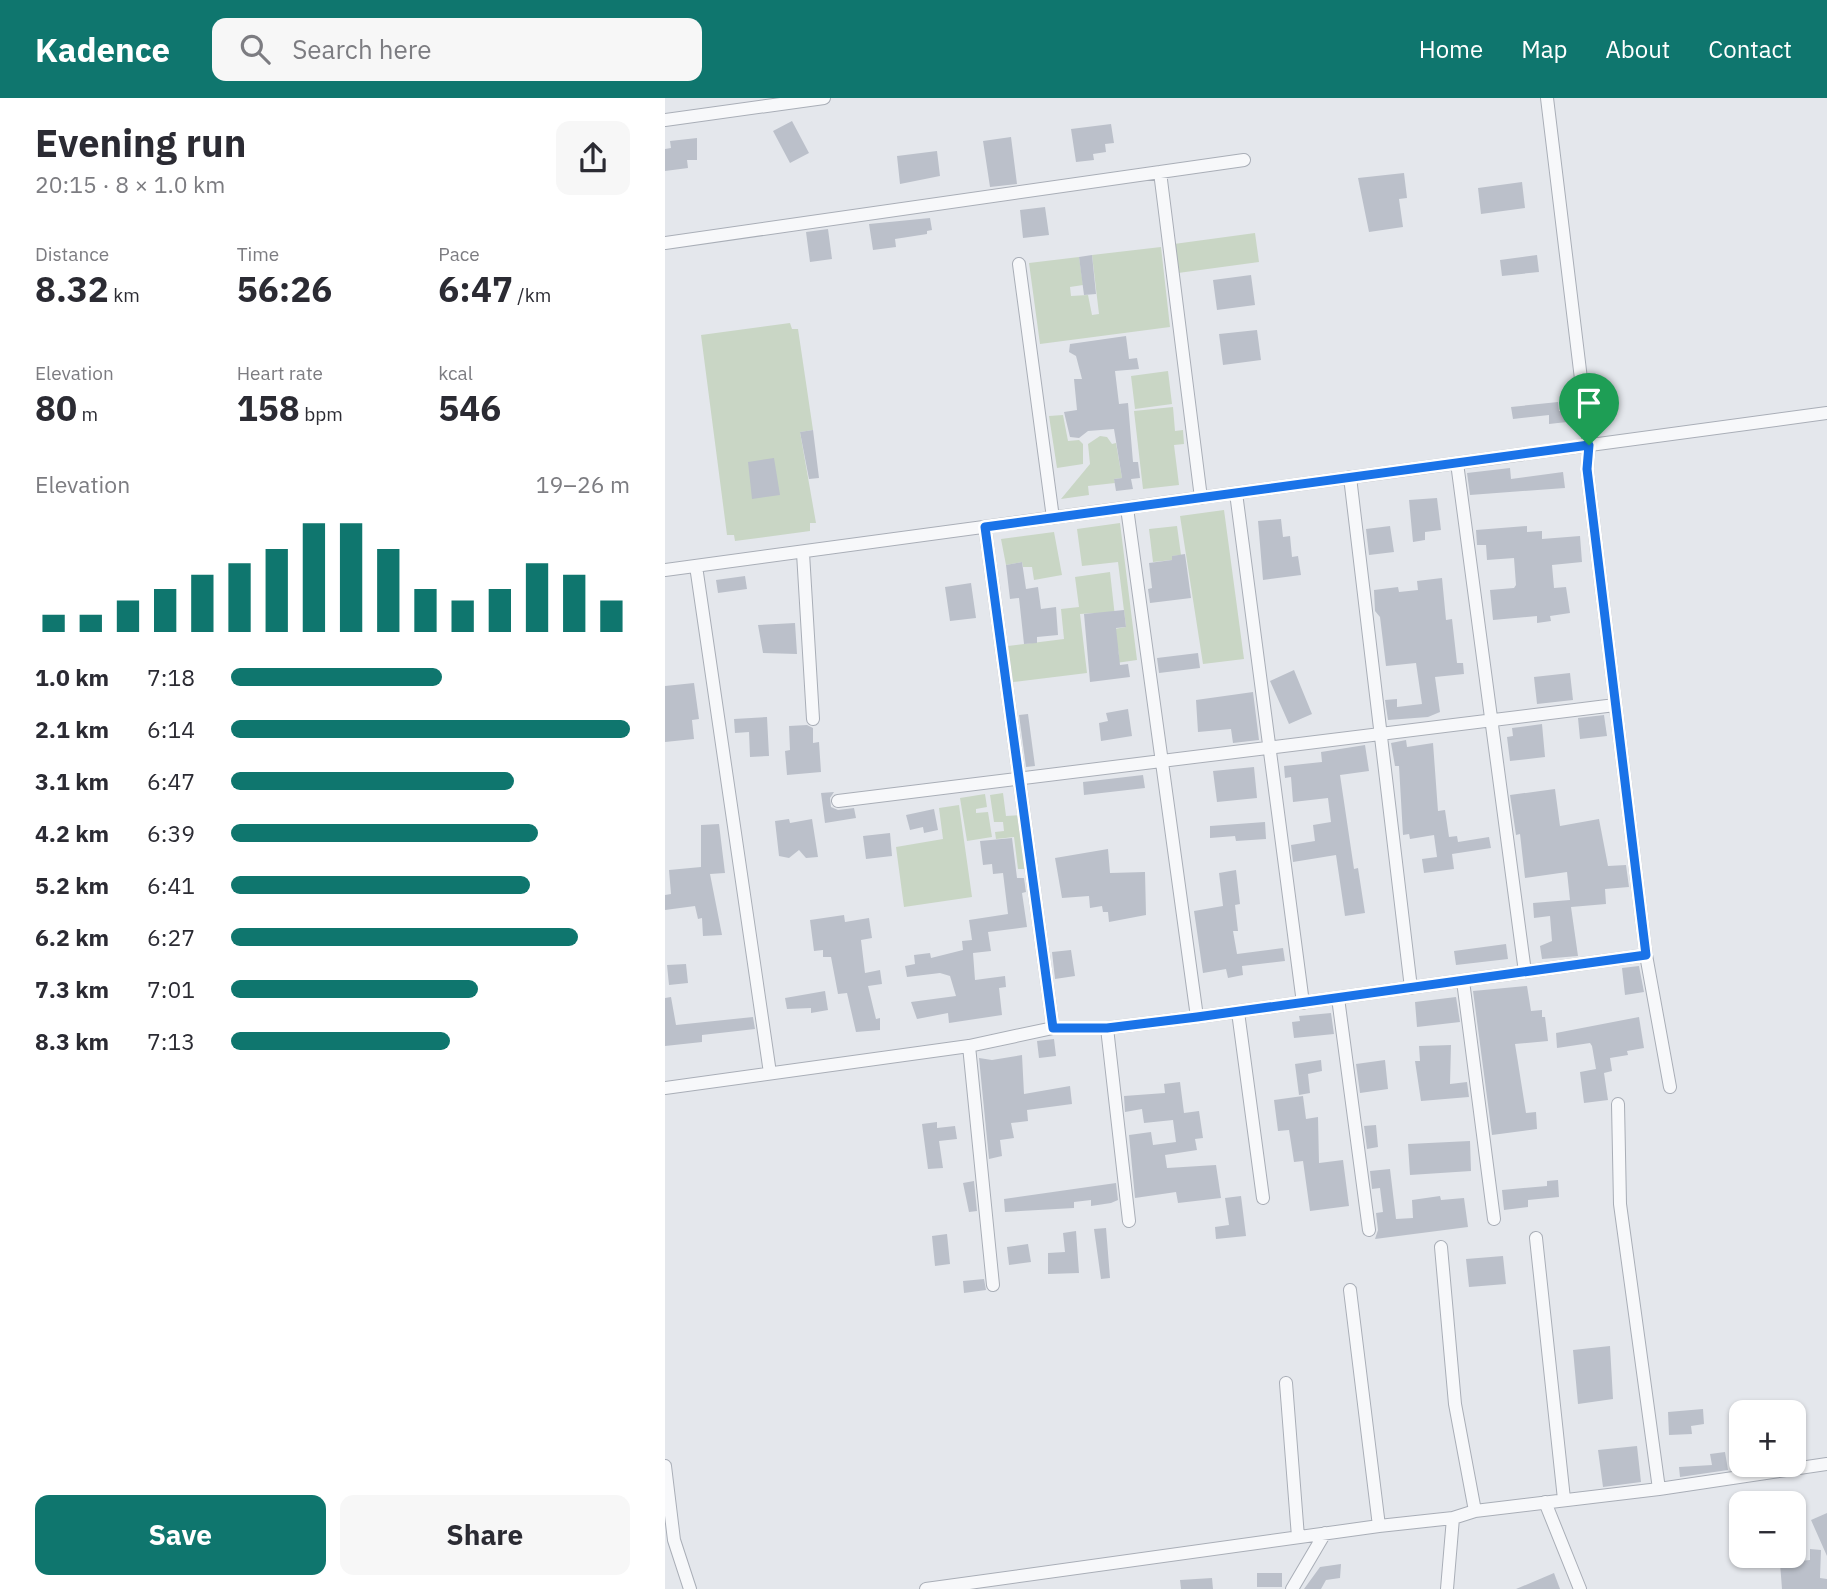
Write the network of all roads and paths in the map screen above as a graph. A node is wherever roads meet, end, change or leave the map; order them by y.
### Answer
1 (824, 98) edge
2 (1546, 98) edge
3 (665, 120) edge
4 (1244, 160) dead end
5 (1160, 172) junction
6 (665, 243) edge
7 (1019, 264) dead end
8 (1827, 413) edge
9 (1589, 445) junction
10 (1457, 463) junction
11 (1350, 477) junction
12 (1235, 493) junction
13 (1201, 498) junction
14 (1127, 508) junction
15 (1053, 518) junction
16 (985, 527) junction
17 (803, 553) junction
18 (696, 566) junction
19 (665, 570) edge
20 (1615, 705) junction
21 (813, 719) dead end
22 (1491, 721) junction
23 (1381, 734) junction
24 (1269, 748) junction
25 (1162, 761) junction
26 (1018, 779) junction
27 (838, 801) dead end
28 (1646, 955) junction
29 (1525, 972) junction
30 (1463, 981) junction
31 (1411, 988) junction
32 (1338, 998) junction
33 (1303, 1003) junction
34 (1238, 1012) junction
35 (1197, 1017) junction
36 (1053, 1028) junction
37 (1107, 1028) junction
38 (969, 1046) junction
39 (770, 1073) junction
40 (1670, 1087) dead end
41 (665, 1088) edge
42 (1618, 1104) dead end
43 (1263, 1198) dead end
44 (1494, 1219) dead end
45 (1129, 1221) dead end
46 (1370, 1230) dead end
47 (1536, 1238) dead end
48 (1441, 1247) dead end
49 (993, 1285) dead end
50 (1350, 1290) dead end
51 (1286, 1383) dead end
52 (1827, 1464) edge
53 (665, 1466) edge
54 (1658, 1489) junction
55 (1564, 1499) junction
56 (1545, 1502) junction
57 (1475, 1511) junction
58 (1453, 1518) junction
59 (1379, 1526) junction
60 (1325, 1533) junction
61 (1298, 1537) junction
62 (670, 1541) edge
63 (689, 1589) edge
64 (926, 1589) edge
65 (1292, 1589) edge
66 (1447, 1589) edge
67 (1580, 1589) edge

1 - 3 street
2 - 9 street
4 - 5 street
5 - 6 street
5 - 13 street
7 - 15 street
8 - 9 street
9 - 10 street
9 - 20 street
10 - 11 street
10 - 22 street
11 - 12 street
11 - 23 street
12 - 13 street
12 - 24 street
13 - 14 street
14 - 15 street
14 - 25 street
15 - 16 street
16 - 17 street
16 - 26 street
17 - 18 street
17 - 21 street
18 - 19 street
18 - 39 street
20 - 22 street
20 - 28 street
22 - 23 street
22 - 29 street
23 - 24 street
23 - 31 street
24 - 25 street
24 - 33 street
25 - 26 street
25 - 35 street
26 - 27 street
26 - 36 street
28 - 29 street
28 - 40 street
29 - 30 street
30 - 31 street
30 - 44 street
31 - 32 street
32 - 33 street
32 - 46 street
33 - 34 street
34 - 35 street
34 - 43 street
35 - 37 street
36 - 37 street
36 - 38 street
37 - 45 street
38 - 39 street
38 - 49 street
39 - 41 street
42 - 54 street
47 - 55 street
48 - 57 street
50 - 59 street
51 - 61 street
52 - 54 street
53 - 62 street
54 - 55 street
55 - 56 street
56 - 57 street
56 - 67 street
57 - 58 street
58 - 59 street
58 - 66 street
59 - 60 street
60 - 61 street
60 - 65 street
61 - 64 street
62 - 63 street

